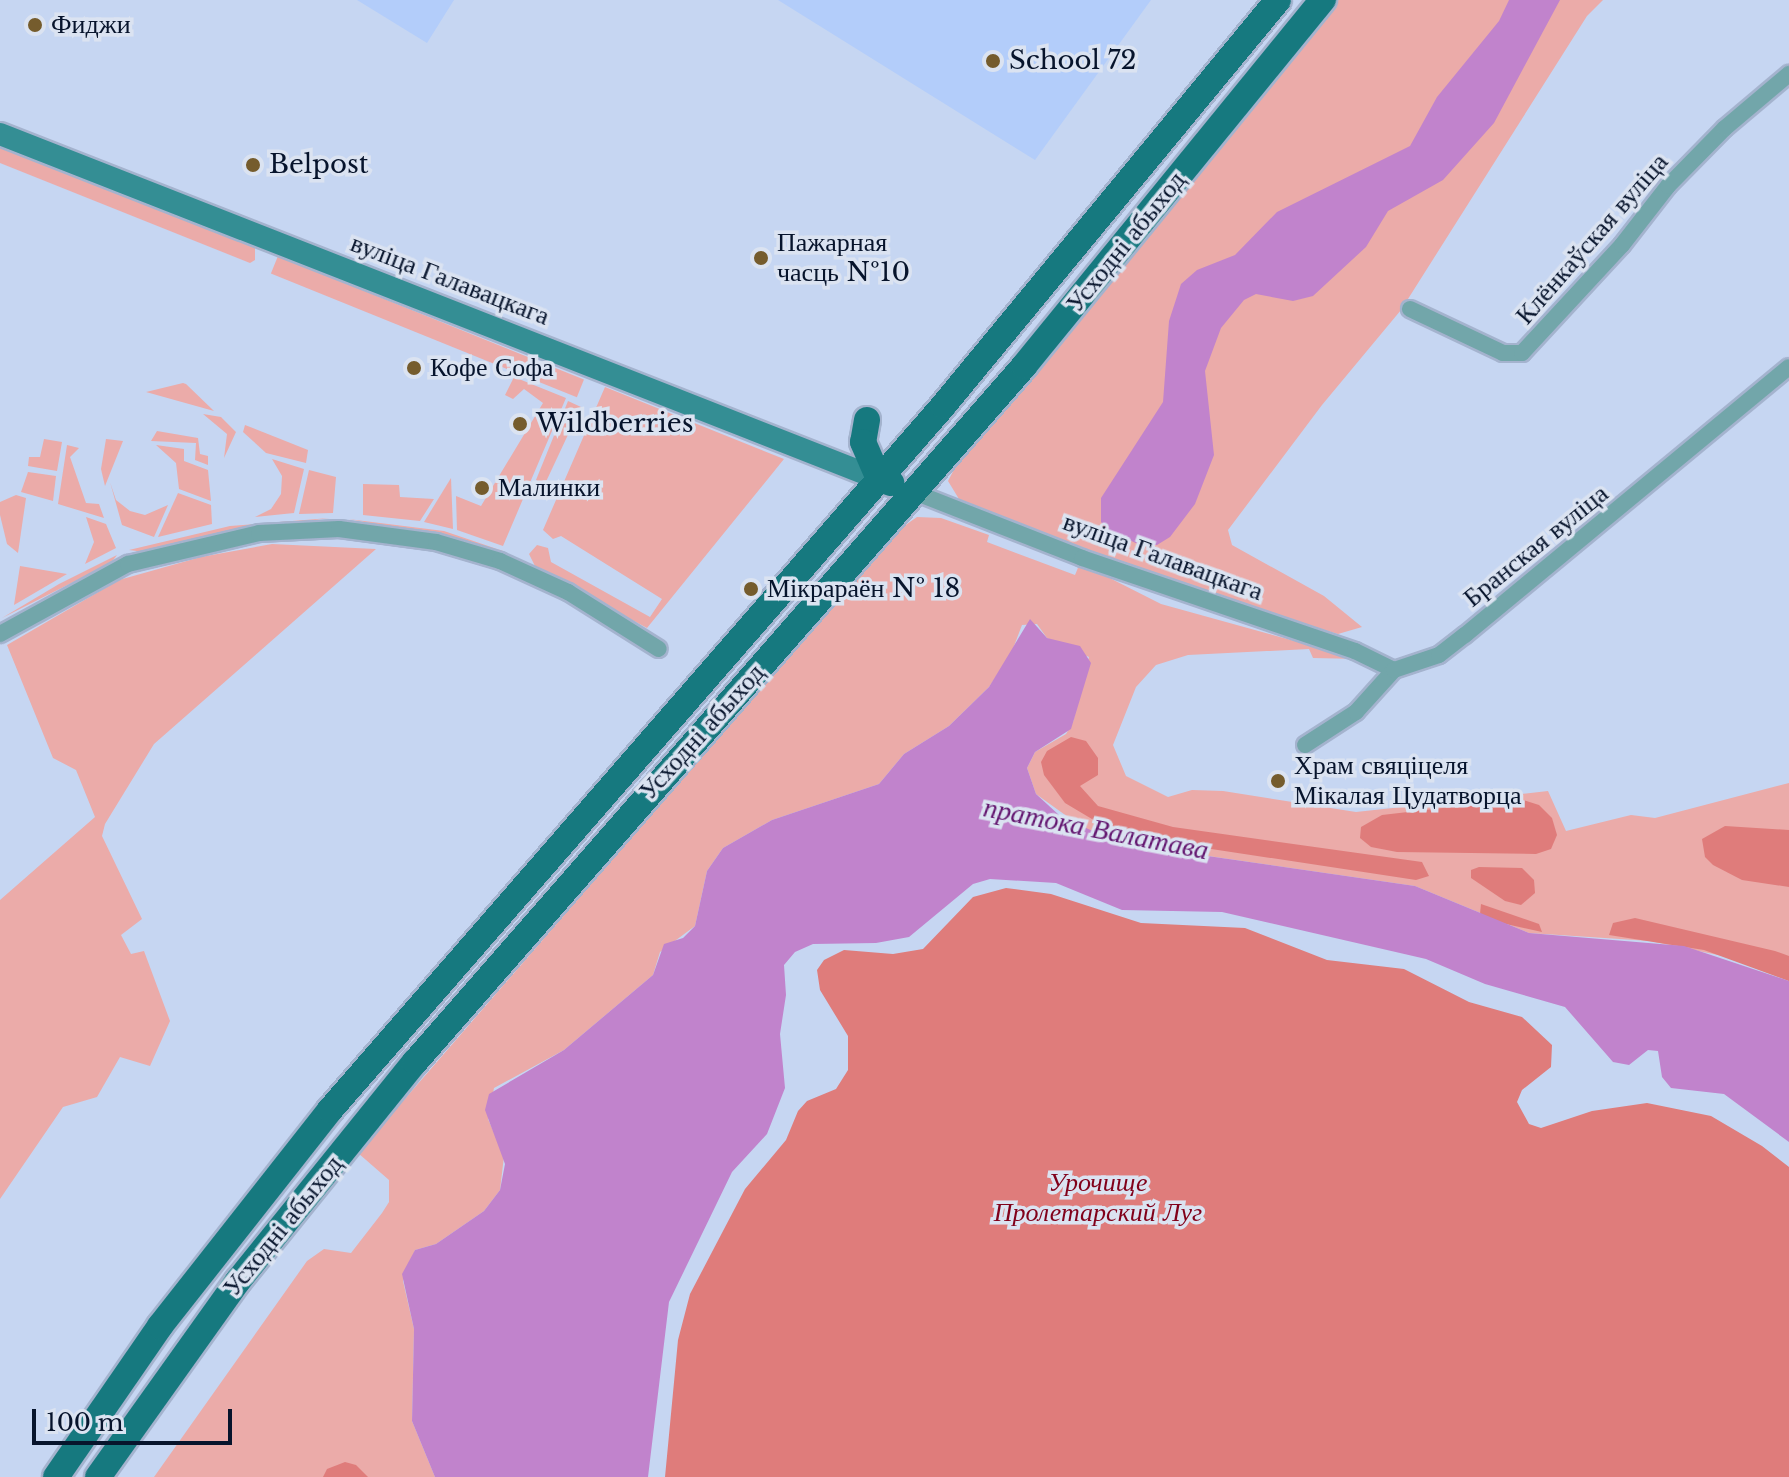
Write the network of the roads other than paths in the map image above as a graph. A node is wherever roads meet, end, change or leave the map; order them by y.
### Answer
1 (1278, 0) edge
2 (1323, 0) edge
3 (1789, 74) edge
4 (0, 134) edge
5 (1410, 309) dead end
6 (1789, 367) edge
7 (867, 420) dead end
8 (879, 479) junction
9 (914, 492) junction
10 (0, 634) edge
11 (659, 649) dead end
12 (1394, 670) junction
13 (1305, 745) dead end
14 (56, 1477) edge
15 (98, 1477) edge

1 - 8 main road, Усходні абыход
2 - 9 main road, Усходні абыход
3 - 5 street, Клёнкаўская вуліца
4 - 8 street, вуліца Галавацкага
6 - 12 street, Бранская вуліца
7 - 8 main road
8 - 9 main road
8 - 14 main road, Усходні абыход
9 - 12 street, вуліца Галавацкага
9 - 15 main road, Усходні абыход
10 - 11 street
12 - 13 street, Бранская вуліца

